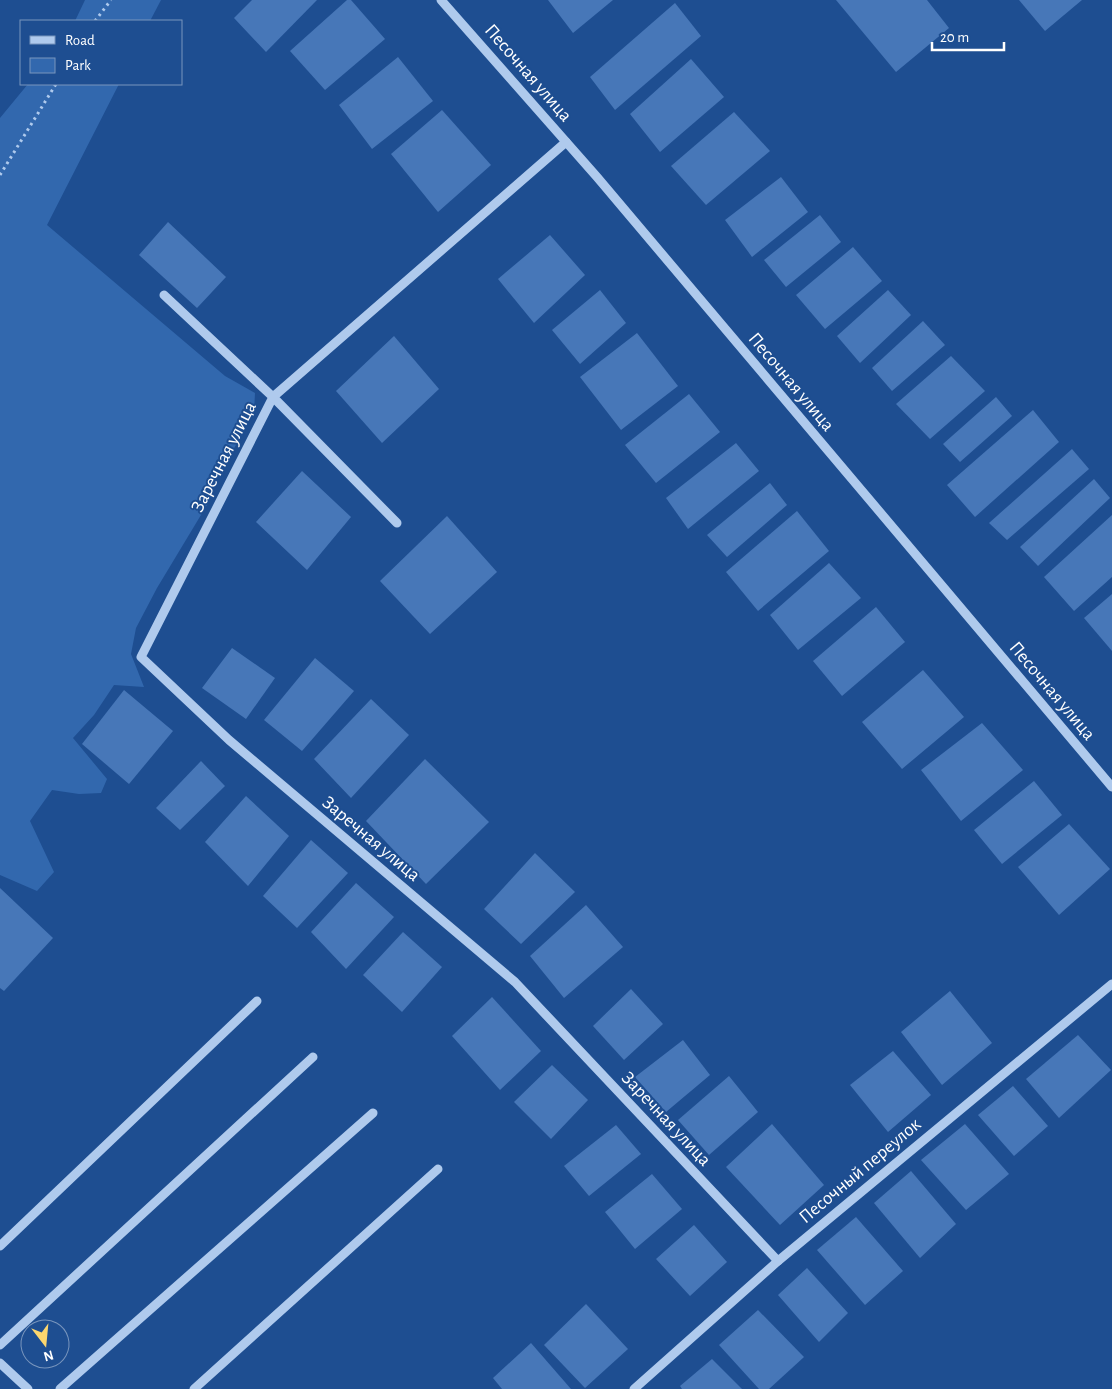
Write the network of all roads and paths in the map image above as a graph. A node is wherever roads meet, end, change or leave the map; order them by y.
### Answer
1 (111, 0) edge
2 (442, 0) edge
3 (96, 20) edge
4 (55, 85) edge
5 (566, 142) junction
6 (0, 175) edge
7 (164, 295) dead end
8 (273, 397) junction
9 (397, 523) dead end
10 (1112, 787) edge
11 (1112, 984) edge
12 (256, 1001) dead end
13 (313, 1057) dead end
14 (373, 1113) dead end
15 (438, 1169) dead end
16 (0, 1246) edge
17 (778, 1261) junction
18 (0, 1345) edge
19 (0, 1363) edge
20 (28, 1389) edge
21 (60, 1389) edge
22 (194, 1389) edge
23 (634, 1389) edge

1 - 3 path
2 - 5 street, Песочная улица
4 - 6 path
5 - 8 street
5 - 10 street, Песочная улица
7 - 8 street
8 - 9 street
8 - 17 street, Заречная улица
11 - 17 street, Песочный переулок
12 - 16 street
13 - 18 street
14 - 21 street
15 - 22 street
17 - 23 street, Песочный переулок
19 - 20 street

